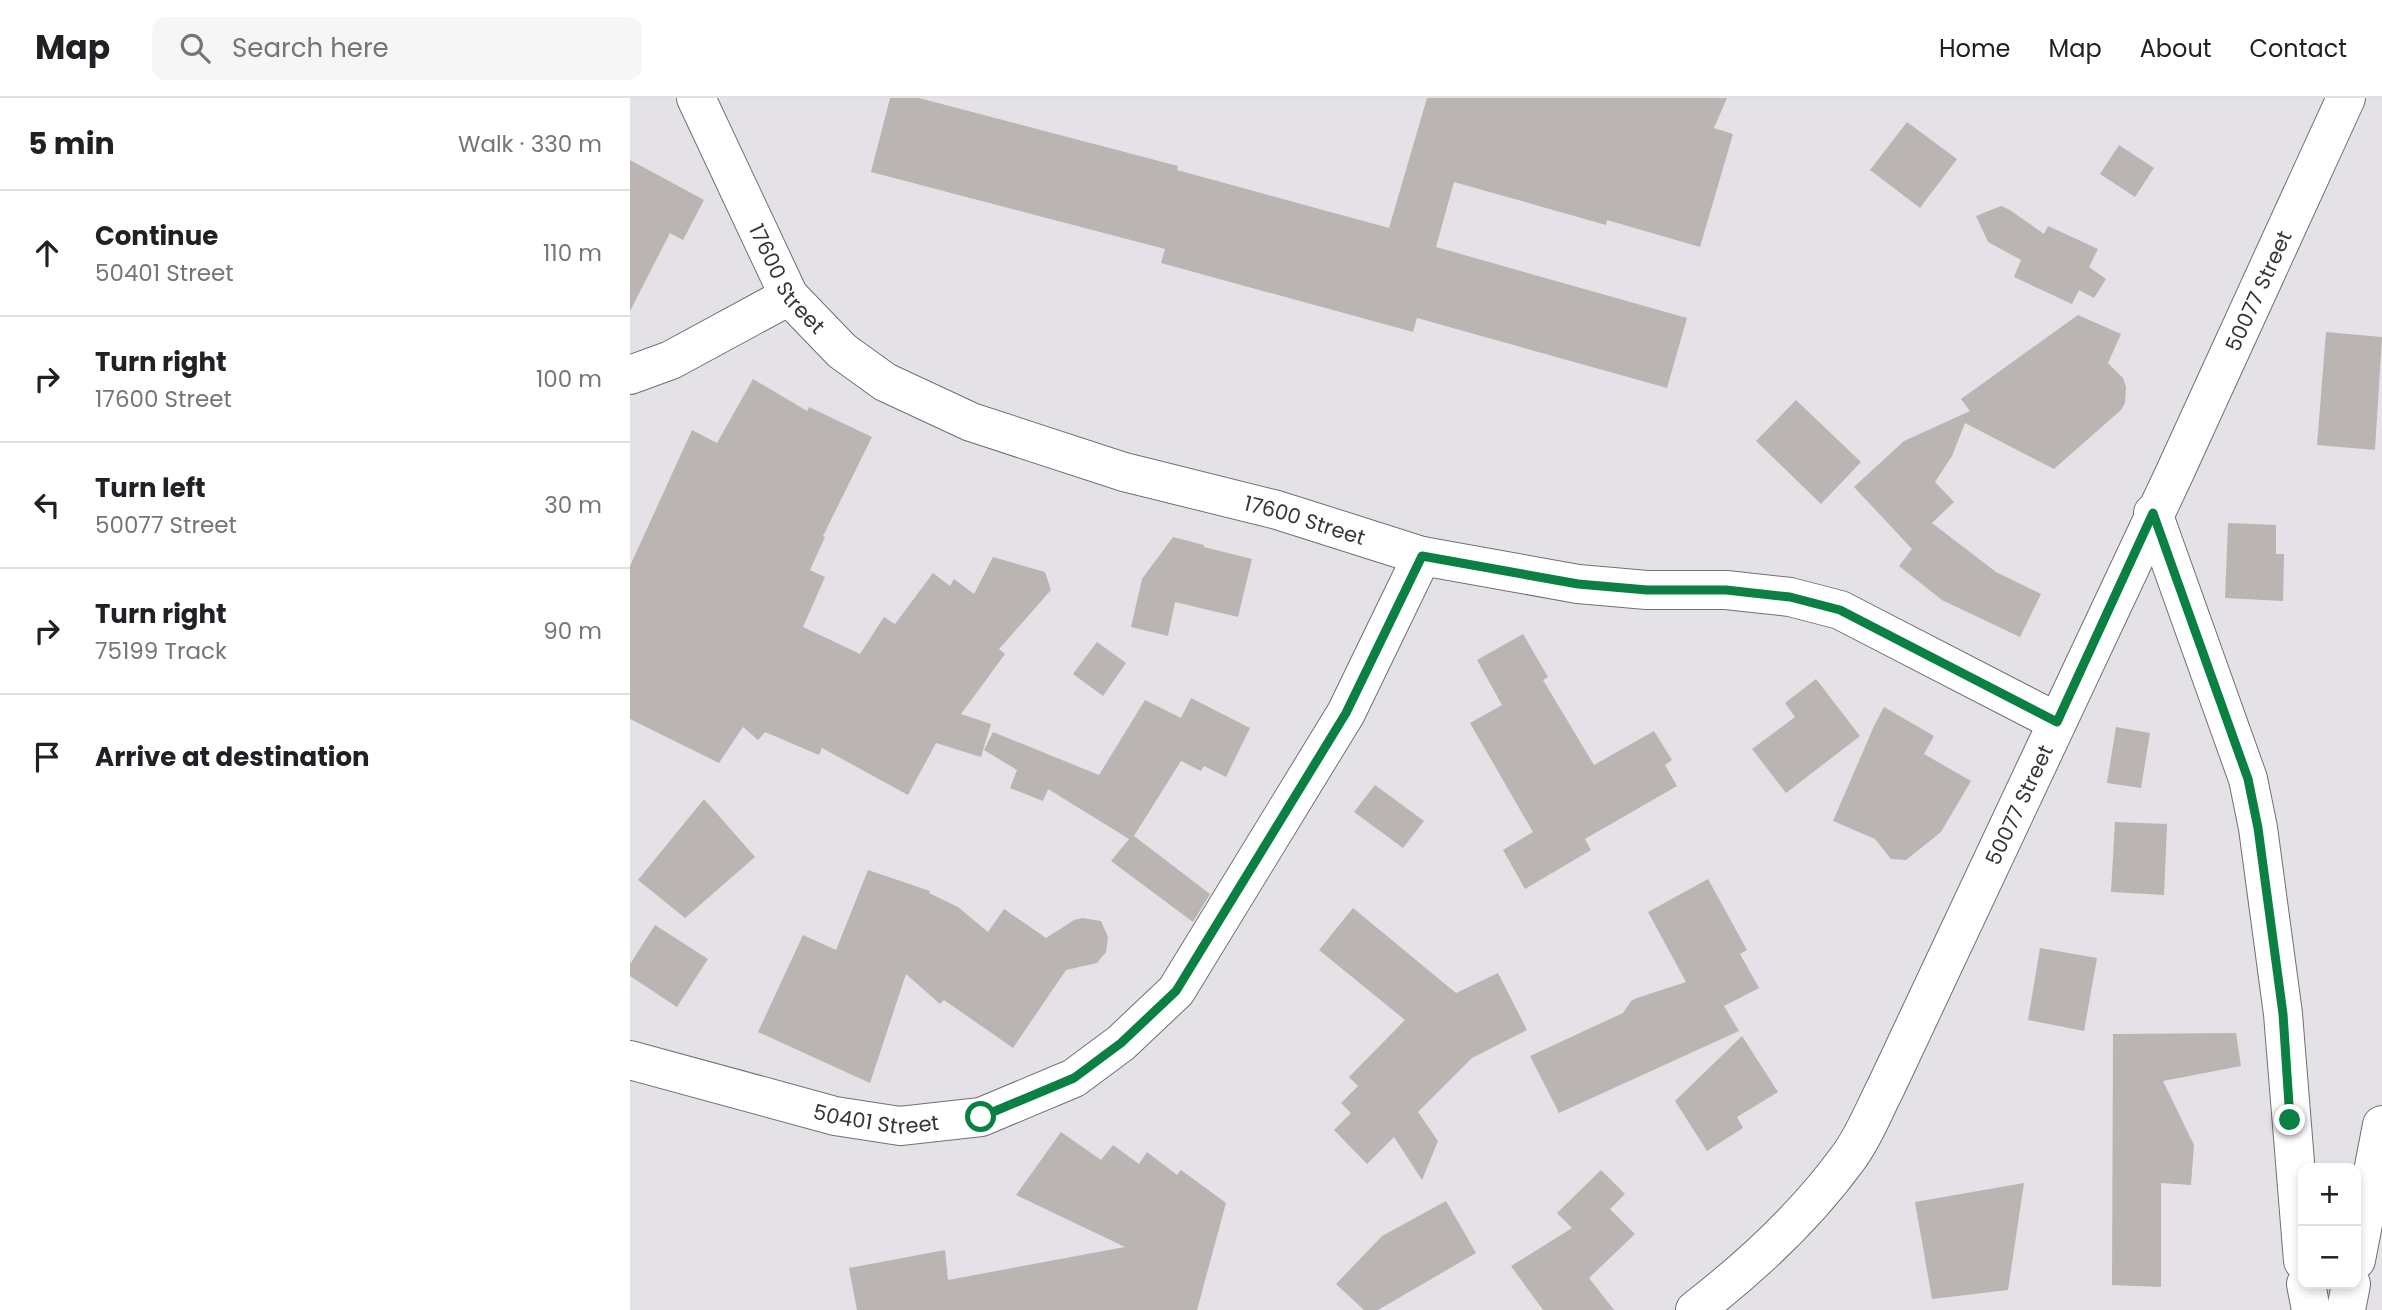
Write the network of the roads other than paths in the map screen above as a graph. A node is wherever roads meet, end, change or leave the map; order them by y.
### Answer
1 (696, 98) edge
2 (2346, 98) edge
3 (789, 296) junction
4 (630, 375) edge
5 (2153, 513) junction
6 (1422, 556) junction
7 (2057, 722) junction
8 (630, 1060) edge
9 (2382, 1125) edge
10 (2300, 1226) edge
11 (2361, 1234) edge
12 (2307, 1289) edge
13 (2350, 1289) edge
14 (1695, 1310) edge
15 (2311, 1310) edge
16 (2346, 1310) edge

1 - 3 street, 17600 Street
2 - 5 street, 50077 Street
3 - 4 street
3 - 6 street, 17600 Street
5 - 7 street, 50077 Street
5 - 10 street
6 - 7 street, 17600 Street
6 - 8 street, 50401 Street
7 - 14 street, 50077 Street
9 - 11 street
12 - 15 street
13 - 16 street

